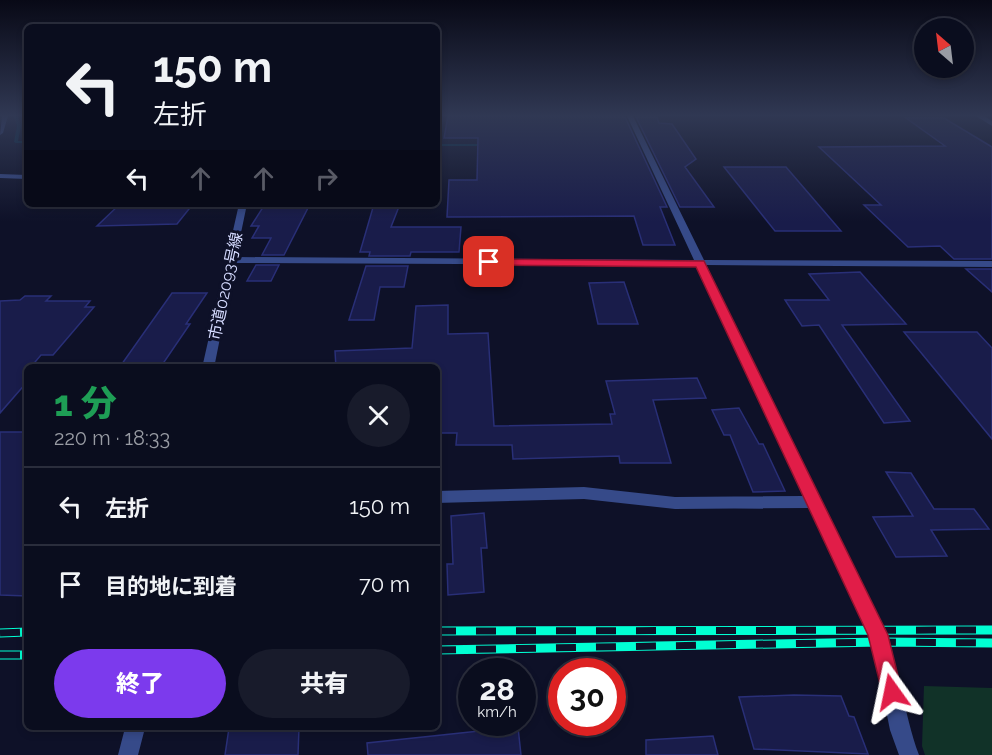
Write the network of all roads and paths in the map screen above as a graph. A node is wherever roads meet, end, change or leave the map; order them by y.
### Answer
1 (647, 151) edge
2 (0, 176) edge
3 (24, 177) edge
4 (242, 207) edge
5 (231, 260) junction
6 (700, 263) junction
7 (992, 264) edge
8 (209, 364) edge
9 (440, 496) edge
10 (815, 502) junction
11 (134, 730) edge
12 (128, 755) edge
13 (909, 755) edge

1 - 6 street
2 - 3 street
4 - 5 street, 市道02093号線
5 - 6 street
5 - 8 street, 市道02093号線
6 - 7 street
6 - 10 street
9 - 10 street
10 - 13 street
11 - 12 street

